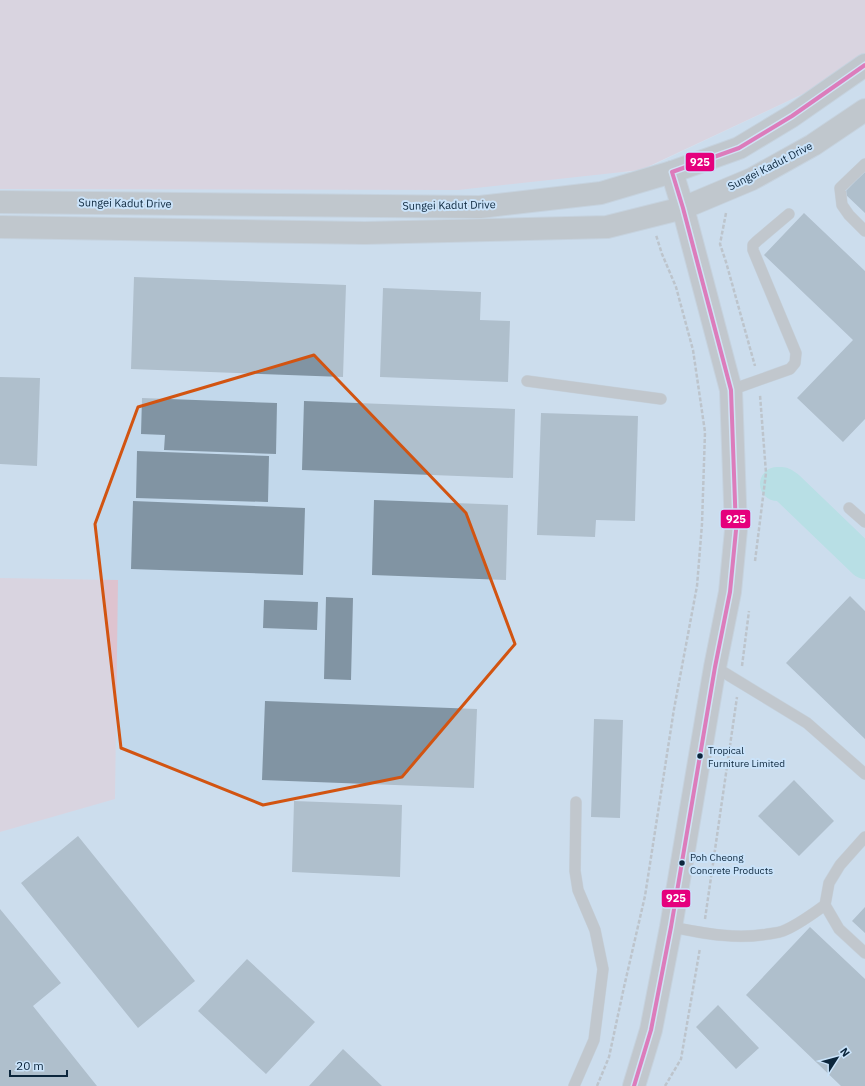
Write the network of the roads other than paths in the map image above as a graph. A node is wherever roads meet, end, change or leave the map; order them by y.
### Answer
1 (865, 64) edge
2 (865, 110) edge
3 (865, 164) edge
4 (672, 172) junction
5 (0, 202) edge
6 (683, 208) junction
7 (788, 214) dead end
8 (0, 227) edge
9 (865, 231) edge
10 (528, 381) dead end
11 (731, 390) junction
12 (661, 399) dead end
13 (849, 508) dead end
14 (865, 522) edge
15 (714, 667) junction
16 (865, 774) edge
17 (576, 802) dead end
18 (865, 837) edge
19 (825, 906) junction
20 (671, 927) junction
21 (865, 952) edge
22 (574, 1086) edge
23 (634, 1086) edge

1 - 4 main road, Sungei Kadut Drive
2 - 6 main road, Sungei Kadut Drive
3 - 9 lane
4 - 5 main road, Sungei Kadut Drive
4 - 6 street
6 - 8 main road, Sungei Kadut Drive
6 - 11 street
7 - 11 lane
10 - 12 lane
11 - 15 street
13 - 14 lane
15 - 16 lane
15 - 20 street
17 - 22 lane
18 - 19 lane
19 - 20 lane
19 - 21 lane
20 - 23 street

